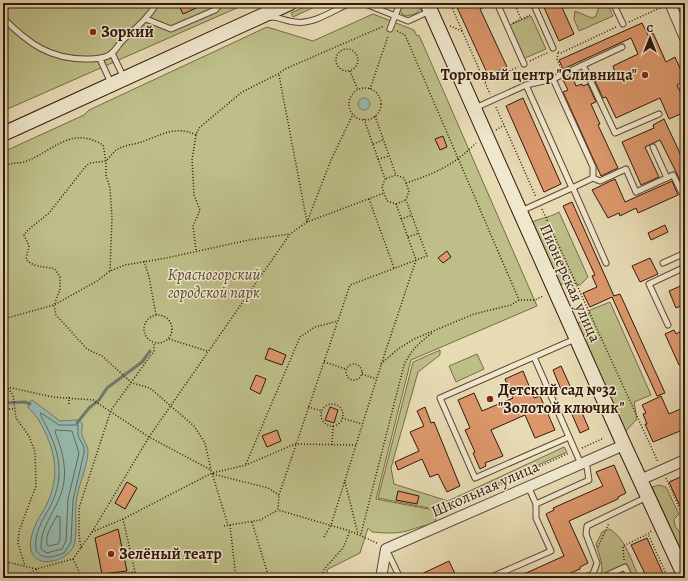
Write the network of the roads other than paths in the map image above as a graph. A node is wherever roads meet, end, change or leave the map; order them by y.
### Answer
1 (157, 3) edge
2 (221, 3) edge
3 (273, 3) edge
4 (290, 3) edge
5 (350, 3) edge
6 (363, 3) edge
7 (400, 3) edge
8 (496, 3) edge
9 (533, 3) edge
10 (613, 3) edge
11 (667, 4) edge
12 (429, 7) edge
13 (395, 16) junction
14 (260, 17) junction
15 (3, 18) edge
16 (146, 19) junction
17 (623, 24) road end
18 (390, 28) road end
19 (685, 38) edge
20 (622, 47) dead end
21 (553, 48) dead end
22 (112, 53) junction
23 (100, 59) junction
24 (524, 64) road end
25 (583, 65) junction
26 (553, 79) junction
27 (118, 81) junction
28 (526, 85) junction
29 (474, 108) junction
30 (658, 114) dead end
31 (3, 134) edge
32 (653, 147) dead end
33 (593, 178) junction
34 (667, 178) junction
35 (572, 188) junction
36 (685, 199) edge
37 (520, 212) junction
38 (685, 252) edge
39 (606, 263) dead end
40 (663, 263) dead end
41 (685, 267) edge
42 (668, 325) dead end
43 (576, 338) junction
44 (534, 357) junction
45 (569, 436) junction
46 (624, 445) junction
47 (685, 460) edge
48 (584, 462) junction
49 (640, 480) junction
50 (528, 486) junction
51 (648, 496) junction
52 (536, 504) junction
53 (385, 552) junction
54 (685, 577) edge
55 (381, 578) edge
56 (400, 578) edge
57 (489, 578) edge
58 (584, 578) edge
59 (601, 578) edge
60 (630, 578) edge

1 - 16 lane
2 - 16 lane
3 - 14 lane
4 - 14 street
5 - 14 lane
6 - 13 lane
7 - 13 lane
8 - 24 lane
9 - 21 lane
10 - 17 lane
11 - 19 street
12 - 13 lane
12 - 29 street, Пионерская улица
13 - 18 lane
14 - 27 street
15 - 23 lane
16 - 22 lane
20 - 25 lane
22 - 23 lane
22 - 27 lane
23 - 27 lane
25 - 26 lane
25 - 30 lane
26 - 28 lane
26 - 33 lane
27 - 31 street
28 - 29 lane
28 - 35 lane
29 - 37 street, Пионерская улица
32 - 34 lane
33 - 34 lane
33 - 35 lane
34 - 36 lane
35 - 37 lane
35 - 39 lane
37 - 43 street, Пионерская улица
38 - 40 lane
41 - 42 lane
43 - 44 lane
43 - 46 street, Пионерская улица
44 - 45 lane
44 - 45 lane
45 - 48 lane
46 - 48 street, Школьная улица
46 - 49 street, Пионерская улица
47 - 49 street
48 - 50 street, Школьная улица
48 - 52 lane
49 - 51 street, Пионерская улица
50 - 52 lane
50 - 53 street, Школьная улица
51 - 54 street, Пионерская улица
51 - 58 lane
52 - 57 lane
53 - 55 street
53 - 56 lane
59 - 60 lane

